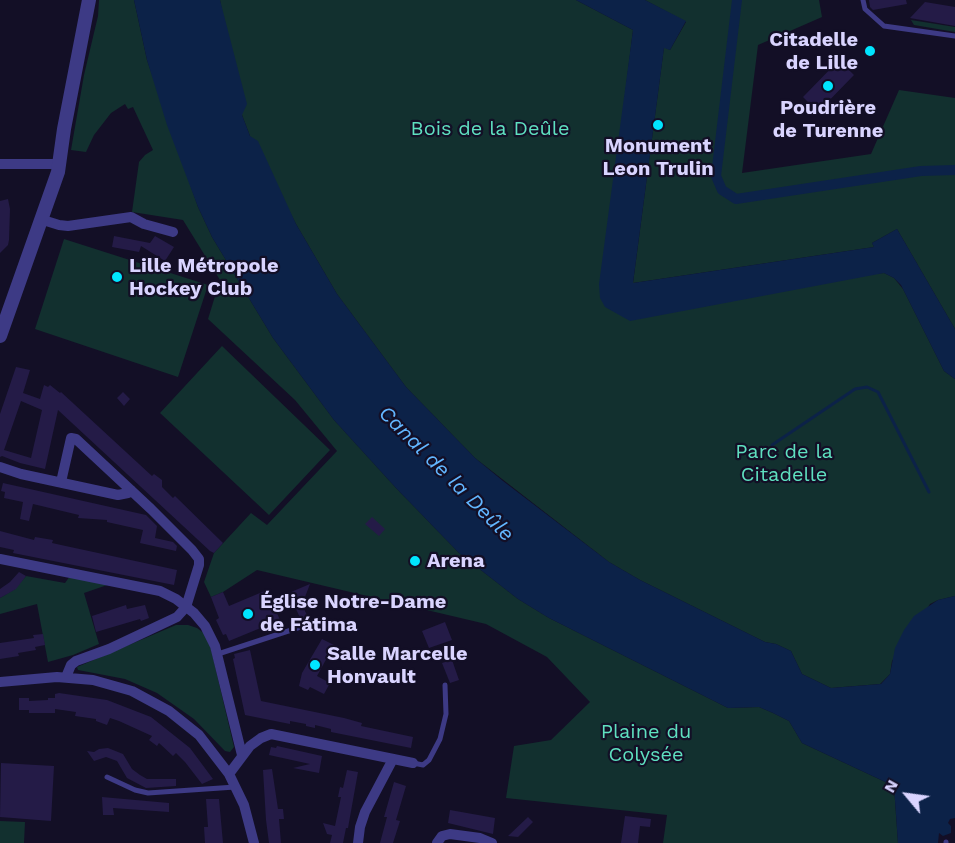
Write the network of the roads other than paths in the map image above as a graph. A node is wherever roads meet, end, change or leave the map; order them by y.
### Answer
1 (89, 0) edge
2 (863, 0) edge
3 (955, 36) edge
4 (0, 164) edge
5 (60, 164) junction
6 (43, 220) junction
7 (172, 232) dead end
8 (0, 334) edge
9 (0, 467) edge
10 (60, 482) junction
11 (131, 490) junction
12 (0, 559) edge
13 (186, 607) junction
14 (324, 619) dead end
15 (218, 654) junction
16 (66, 677) junction
17 (0, 682) edge
18 (445, 685) dead end
19 (242, 755) junction
20 (393, 759) junction
21 (412, 762) joint
22 (229, 774) junction
23 (107, 777) dead end
24 (236, 787) junction
25 (254, 843) edge
26 (358, 843) edge
27 (437, 843) edge
28 (492, 843) edge

1 - 5 street
2 - 3 lane
4 - 5 street
5 - 6 street
6 - 7 street
6 - 8 street
9 - 10 street
10 - 11 street
10 - 11 street
11 - 13 street
12 - 13 street
13 - 15 street
13 - 16 street
14 - 15 lane
15 - 19 street
16 - 17 street
16 - 22 street
18 - 21 lane
19 - 20 street
19 - 22 street
20 - 21 street
20 - 26 street
22 - 24 street
23 - 24 lane
24 - 25 street
27 - 28 street

